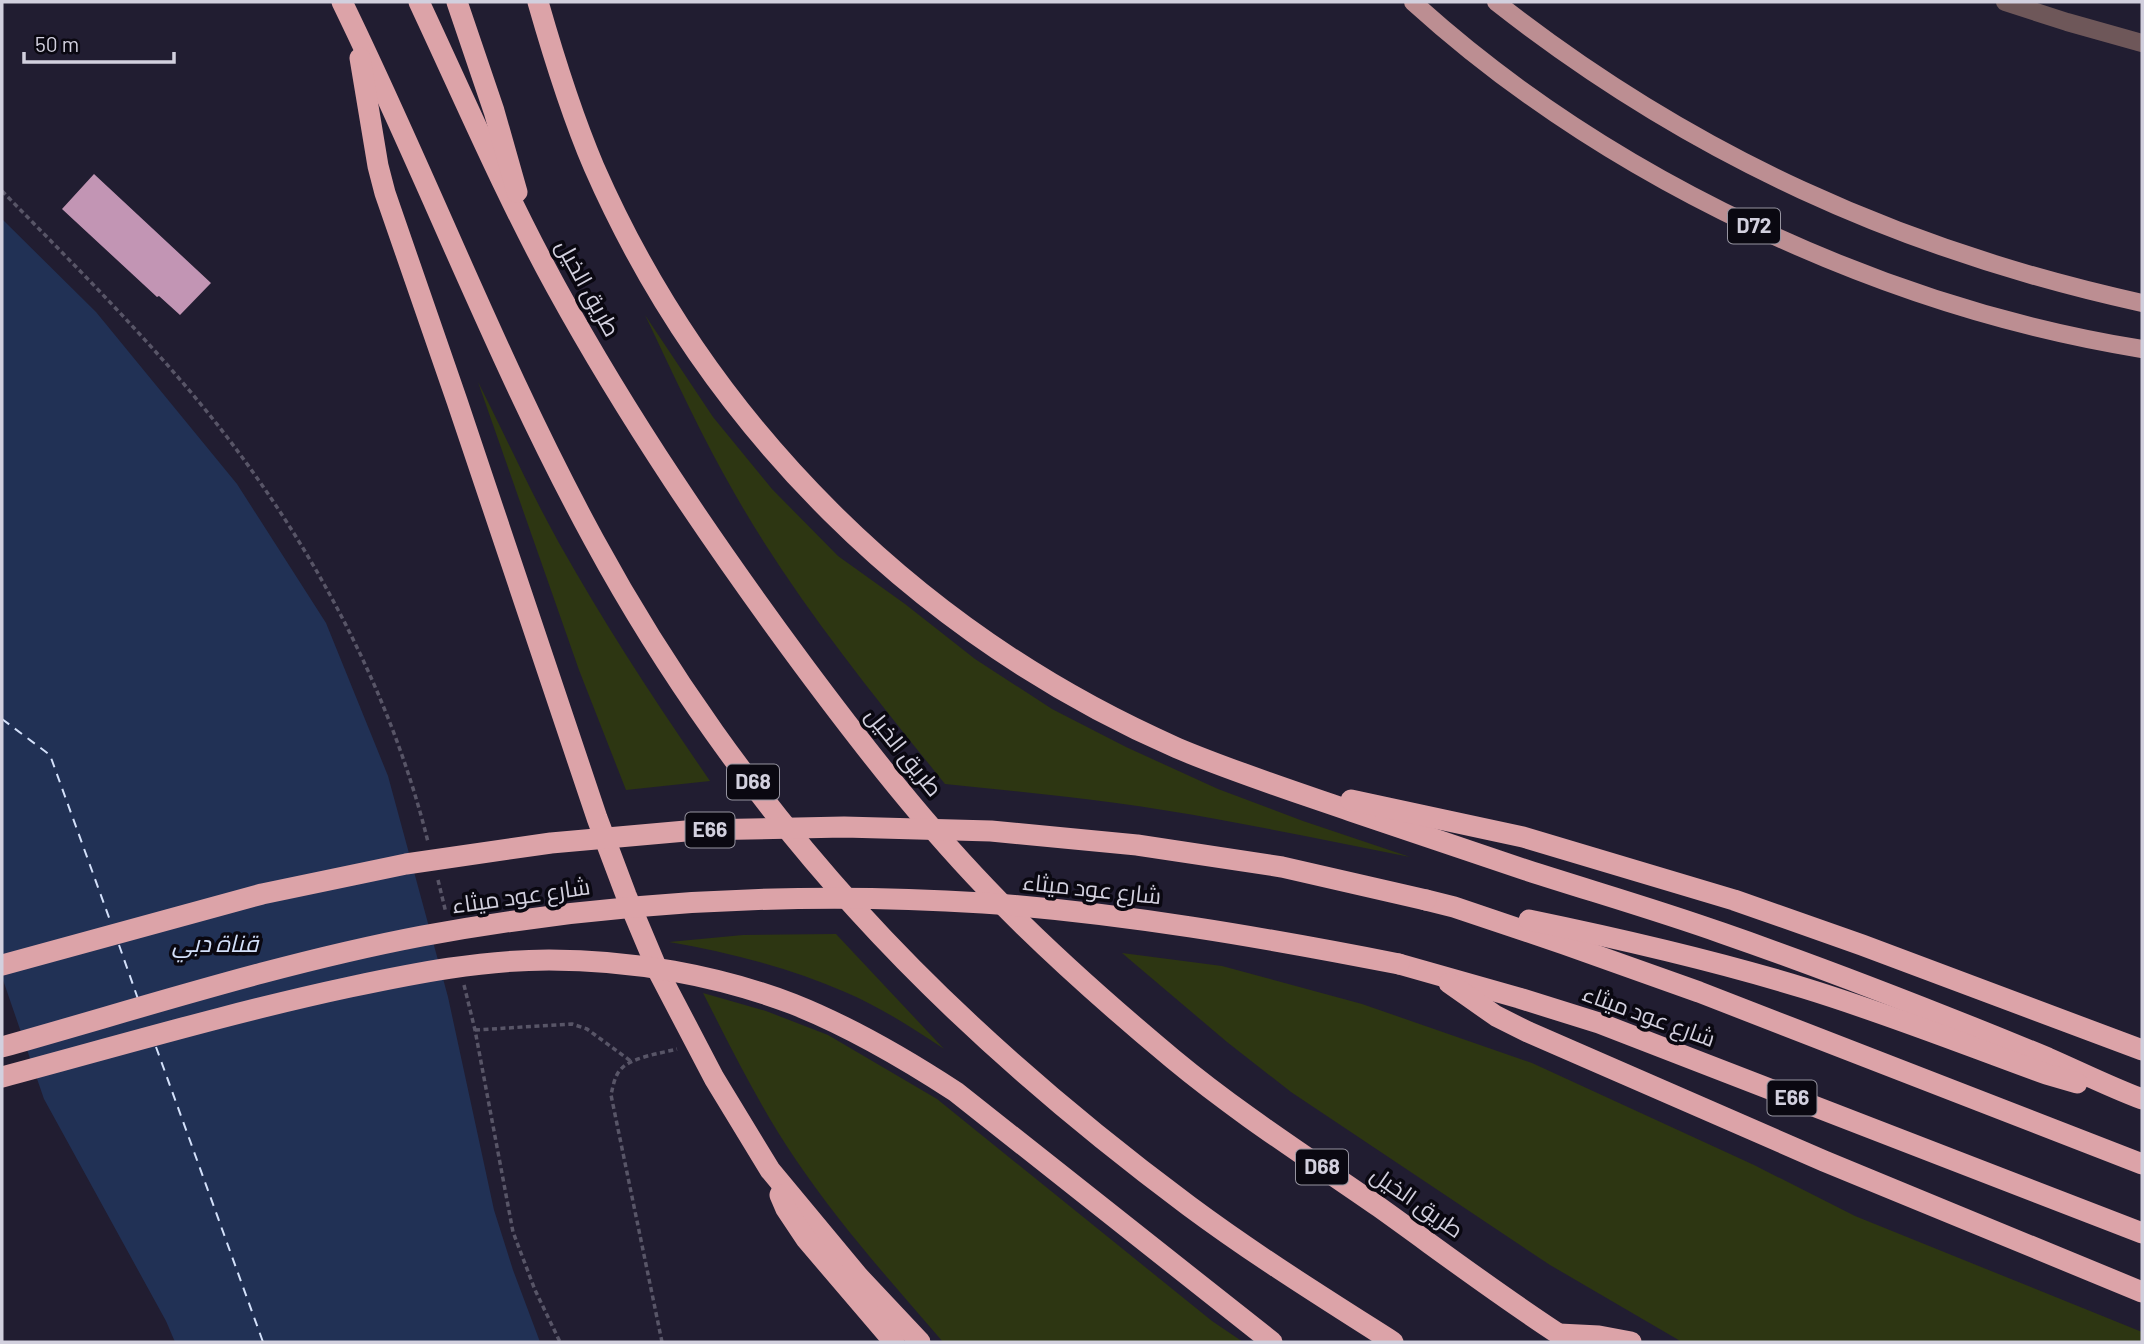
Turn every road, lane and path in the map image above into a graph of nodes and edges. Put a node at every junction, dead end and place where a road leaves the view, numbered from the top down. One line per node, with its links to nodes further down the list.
1 (341, 2): 8 (highway, D68)
2 (419, 2): 11 (highway, طريق الخيل / D68)
3 (457, 2): 11 (highway)
4 (538, 2): 14 (highway)
5 (1413, 2): 13 (main road, D72)
6 (1496, 2): 12 (main road, D72)
7 (2005, 2): 9 (lane)
8 (354, 28): 23 (highway); 40 (highway, D68)
9 (2142, 43)
10 (2, 191): 15 (path)
11 (525, 228): 34 (highway, طريق الخيل / D68)
12 (2142, 303)
13 (2142, 349)
14 (1312, 797): 25 (highway); 28 (highway)
15 (429, 843)
16 (435, 870): 18 (path)
17 (1454, 907): 19 (highway, شارع عود ميثاء / E66, bridge); 28 (highway); 30 (highway, شارع عود ميثاء / E66)
18 (449, 923)
19 (2, 965)
20 (1438, 974): 24 (highway, شارع عود ميثاء / E66, bridge); 32 (highway, شارع عود ميثاء / E66); 33 (highway)
21 (462, 976): 22 (path)
22 (475, 1030): 26 (path); 35 (path)
23 (695, 1044): 26 (path); 31 (highway)
24 (2, 1047)
25 (2142, 1050)
26 (632, 1062): 36 (path)
27 (2, 1077): 39 (highway, bridge)
28 (2121, 1091): 29 (highway)
29 (2142, 1099)
30 (2142, 1164)
31 (770, 1170): 37 (highway); 38 (highway)
32 (2142, 1233)
33 (2138, 1293)
34 (1565, 1338): 41 (highway)
35 (560, 1342)
36 (662, 1342)
37 (894, 1342)
38 (920, 1342)
39 (1272, 1342)
40 (1393, 1342)
41 (1631, 1342)

